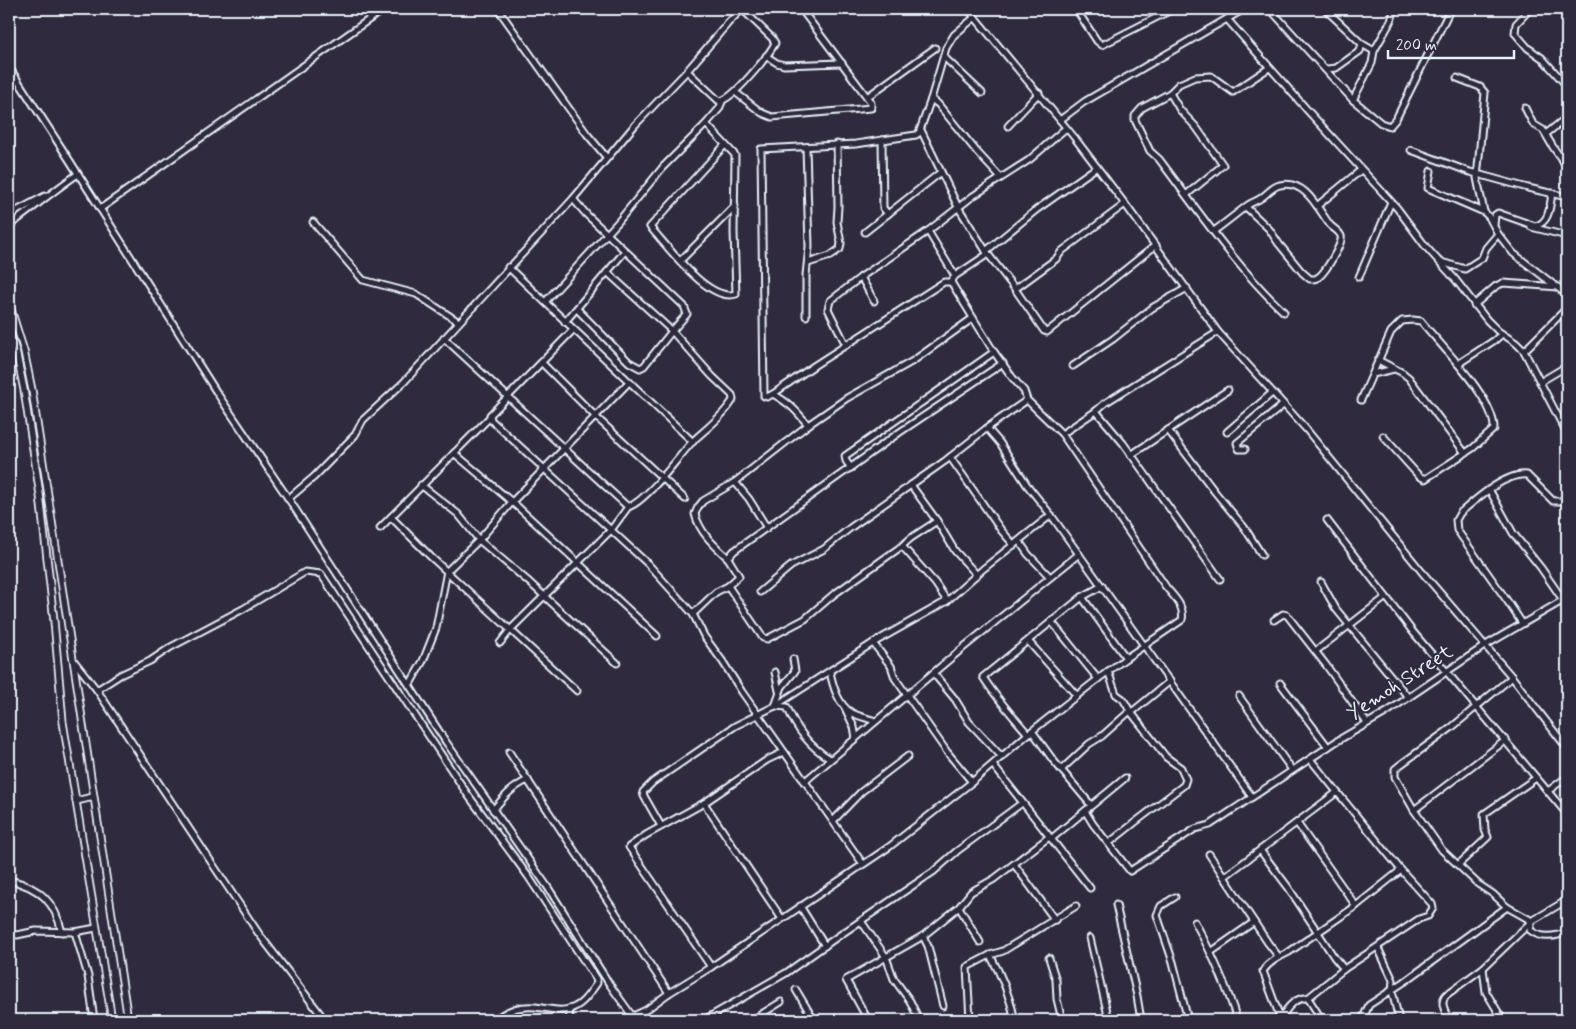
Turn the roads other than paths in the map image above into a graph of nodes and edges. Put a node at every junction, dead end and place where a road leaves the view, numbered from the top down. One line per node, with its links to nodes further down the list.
1 (384, 9): 69 (street)
2 (498, 9): 49 (street)
3 (742, 9): 19 (street); 25 (street)
4 (801, 9): 21 (street)
5 (1076, 9): 6 (street)
6 (1173, 9)
7 (1244, 9): 15 (street)
8 (1270, 9): 24 (street)
9 (1325, 9): 16 (street)
10 (1393, 9): 18 (street)
11 (1448, 9): 34 (street)
12 (1530, 9): 27 (street)
13 (970, 10): 14 (street)
14 (974, 18): 20 (street); 30 (street)
15 (1227, 19): 23 (street); 38 (street)
16 (1362, 44): 18 (street); 24 (street)
17 (935, 48): 32 (street)
18 (1374, 52): 34 (street)
19 (766, 56): 21 (street); 28 (street)
20 (944, 57): 29 (street); 33 (street)
21 (842, 63): 32 (street)
22 (9, 66): 56 (street)
23 (1269, 68): 31 (street); 52 (street)
24 (1327, 69): 34 (street)
25 (687, 71): 35 (street); 49 (street)
26 (1457, 78): 55 (street)
27 (1567, 86)
28 (735, 92): 32 (street); 35 (street)
29 (982, 93)
30 (1039, 93): 38 (street); 40 (street)
31 (1170, 93): 60 (street); 60 (street)
32 (867, 97)
33 (931, 99): 42 (street); 57 (street)
34 (1354, 100)
35 (722, 102): 39 (street)
36 (1525, 108): 43 (street)
37 (1567, 117): 43 (street)
38 (1060, 120): 41 (street)
39 (706, 124): 46 (street); 80 (street)
40 (1008, 126)
41 (1066, 128): 50 (street); 57 (street)
42 (921, 130): 44 (street); 54 (street)
43 (1546, 134): 51 (street)
44 (882, 140): 45 (street); 71 (street)
45 (837, 144): 47 (street); 88 (street)
46 (726, 145): 65 (street); 87 (street)
47 (806, 147): 88 (street); 131 (street)
48 (1411, 150): 55 (street)
49 (607, 158): 62 (street)
50 (1097, 167): 64 (street); 85 (street)
51 (1567, 167)
52 (1360, 170): 63 (street); 66 (street)
53 (1431, 171): 70 (street)
54 (941, 172): 67 (street); 71 (street)
55 (1478, 173): 58 (street); 70 (street)
56 (78, 174): 59 (street); 69 (street)
57 (1000, 177): 67 (street)
58 (1552, 193): 61 (street); 73 (street)
59 (48, 195): 72 (street); 75 (street)
60 (1186, 196): 77 (street)
61 (1567, 197)
62 (573, 199): 80 (street); 89 (street)
63 (1391, 202): 86 (street); 93 (street)
64 (1125, 204): 83 (street); 97 (street)
65 (734, 206): 87 (street); 87 (street)
66 (1317, 206): 68 (street); 68 (street)
67 (958, 207): 79 (street); 85 (street)
68 (1246, 207): 77 (street)
69 (100, 209): 161 (street)
70 (1484, 212): 76 (street)
71 (888, 214): 78 (street)
72 (9, 215)
73 (1495, 215): 76 (street); 82 (street)
74 (313, 222): 108 (street)
75 (9, 226)
76 (1494, 226): 81 (street)
77 (1214, 231): 105 (street)
78 (865, 232)
79 (928, 232): 91 (street); 92 (street)
80 (606, 234): 84 (street); 100 (street)
81 (1498, 234): 86 (street); 95 (street)
82 (1567, 236)
83 (1156, 245): 96 (street); 97 (street)
84 (625, 251): 90 (street); 112 (street)
85 (987, 252): 91 (street); 97 (street)
86 (1438, 261): 102 (street)
87 (680, 262)
88 (808, 263): 106 (street)
89 (508, 267): 100 (street); 108 (street)
90 (607, 272): 104 (street); 112 (street)
91 (955, 276): 94 (street)
92 (861, 277): 99 (street); 116 (street)
93 (1359, 277)
94 (951, 282): 107 (street); 116 (street)
95 (1558, 287): 98 (street); 102 (street)
96 (1187, 288): 113 (street); 123 (street)
97 (1015, 289)
98 (1567, 295)
99 (874, 301)
100 (545, 302): 109 (street)
101 (9, 303): 207 (street)
102 (1474, 305): 114 (street)
103 (1567, 308): 117 (street)
104 (577, 309): 109 (street); 112 (street)
105 (1284, 312)
106 (806, 316)
107 (973, 318): 118 (street); 139 (street)
108 (459, 322): 115 (street)
109 (565, 322): 111 (street)
110 (9, 330): 257 (street)
111 (574, 330): 120 (street); 127 (street)
112 (672, 331): 146 (street)
113 (1218, 332): 130 (street); 136 (street)
114 (1502, 334): 117 (street); 122 (street)
115 (444, 338): 132 (street); 161 (street)
116 (846, 345): 131 (street)
117 (1524, 351): 128 (street)
118 (994, 352): 121 (street); 153 (street)
119 (1378, 360): 122 (street); 125 (street); 126 (street)
120 (542, 363): 132 (street); 137 (street)
121 (1003, 363): 133 (street); 153 (street)
122 (1458, 364): 150 (street)
123 (1072, 366)
124 (1567, 366): 128 (street)
125 (1394, 369): 126 (street); 150 (street)
126 (1373, 374): 134 (street)
127 (629, 382): 137 (street); 146 (street)
128 (1540, 382): 144 (street)
129 (1228, 390): 141 (street)
130 (1272, 393): 135 (street); 142 (street)
131 (773, 394): 139 (street)
132 (507, 397): 138 (street); 147 (street)
133 (1026, 400): 140 (street); 143 (street)
134 (1361, 400)
135 (1283, 405): 148 (street); 202 (street)
136 (1096, 411): 143 (street); 151 (street)
137 (596, 416): 147 (street); 155 (street)
138 (490, 417): 149 (street); 154 (street)
139 (808, 425): 156 (street)
140 (987, 428): 152 (street); 165 (street)
141 (1168, 430): 151 (street); 176 (street)
142 (1226, 432)
143 (1062, 434): 203 (street)
144 (1567, 434)
145 (1383, 436): 150 (street)
146 (693, 442): 155 (street)
147 (564, 449): 154 (street); 164 (street)
148 (1245, 449)
149 (454, 453): 158 (street); 163 (street)
150 (1465, 453)
151 (1131, 456): 182 (street)
152 (950, 457): 157 (street); 173 (street)
153 (851, 468): 170 (street)
154 (545, 469): 163 (street); 171 (street)
155 (662, 478): 162 (street); 164 (street)
156 (736, 482): 170 (street); 177 (street)
157 (911, 484): 168 (street); 186 (street)
158 (421, 485): 166 (street); 172 (street)
159 (1490, 491): 160 (street); 190 (street); 195 (street)
160 (1567, 497)
161 (288, 499): 218 (street)
162 (685, 499)
163 (512, 502): 172 (street); 178 (street)
164 (628, 507): 171 (street)
165 (1050, 516): 173 (street); 175 (street)
166 (390, 517): 169 (street); 179 (street)
167 (1327, 520): 188 (street)
168 (937, 521): 174 (street); 180 (street)
169 (380, 528)
170 (767, 528): 177 (street)
171 (611, 530): 178 (street); 192 (street)
172 (479, 540): 179 (street); 187 (street)
173 (1016, 543): 180 (street); 181 (street)
174 (902, 546): 184 (street); 191 (street)
175 (1079, 554): 181 (street); 185 (street)
176 (1262, 555)
177 (728, 558): 184 (street)
178 (578, 563): 187 (street); 198 (street)
179 (447, 571): 197 (street); 218 (street)
180 (977, 575): 191 (street)
181 (1050, 577): 213 (street)
182 (1220, 579)
183 (1321, 582): 196 (street)
184 (728, 586): 192 (street)
185 (1102, 586): 189 (street); 203 (street)
186 (760, 592)
187 (544, 596): 197 (street); 208 (street)
188 (1386, 596): 196 (street); 210 (street)
189 (1082, 597): 194 (street); 205 (street)
190 (1565, 599): 195 (street, Yemoh Street)
191 (947, 601): 201 (street)
192 (693, 614): 230 (street)
193 (1274, 620): 204 (street)
194 (1051, 621): 199 (street); 215 (street)
195 (1522, 623): 202 (street, Yemoh Street)
196 (1351, 626): 204 (street); 225 (street)
197 (511, 629): 200 (street); 220 (street)
198 (657, 636)
199 (1028, 640): 223 (street); 233 (street)
200 (500, 643)
201 (873, 644): 212 (street); 222 (street)
202 (1486, 645): 210 (street, Yemoh Street); 214 (street)
203 (1145, 646): 205 (street); 216 (street)
204 (1316, 652): 232 (street)
205 (1126, 658): 209 (street)
206 (793, 659): 221 (street)
207 (74, 661): 219 (street); 256 (street)
208 (617, 664)
209 (1108, 671): 215 (street); 229 (street)
210 (1446, 671): 225 (street, Yemoh Street); 228 (street)
211 (775, 672): 221 (street)
212 (830, 672): 226 (street); 227 (street)
213 (934, 674): 222 (street); 241 (street)
214 (1512, 677): 228 (street); 237 (street)
215 (1098, 678): 223 (street)
216 (1170, 681): 229 (street); 255 (street)
217 (1280, 683): 236 (street)
218 (410, 684): 261 (street)
219 (98, 690): 318 (street); 324 (street)
220 (577, 691)
221 (779, 694): 227 (street)
222 (908, 695): 231 (street); 251 (street)
223 (1077, 696): 233 (street)
224 (1239, 696): 246 (street)
225 (1408, 697): 232 (street, Yemoh Street)
226 (844, 705): 231 (street); 234 (street)
227 (776, 706): 230 (street); 243 (street)
228 (1478, 706): 235 (street); 262 (street)
229 (1131, 712): 245 (street); 269 (street)
230 (758, 715): 239 (street); 267 (street)
231 (875, 721): 234 (street)
232 (1367, 723): 236 (street, Yemoh Street)
233 (1030, 732): 241 (street); 245 (street)
234 (856, 738): 243 (street)
235 (1506, 740): 249 (street); 262 (street)
236 (1328, 747): 242 (street, Yemoh Street)
237 (1567, 748)
238 (510, 752): 252 (street)
239 (784, 752): 250 (street); 258 (street)
240 (908, 756): 265 (street)
241 (1002, 757): 244 (street)
242 (1310, 758): 246 (street, Yemoh Street); 254 (street)
243 (830, 759): 250 (street)
244 (993, 765): 251 (street); 259 (street)
245 (1061, 770): 260 (street)
246 (1292, 770): 255 (street, Yemoh Street)
247 (1567, 777): 253 (street)
248 (1124, 778): 260 (street)
249 (1536, 778): 253 (street); 274 (street)
250 (804, 782): 265 (street)
251 (972, 782): 272 (street)
252 (531, 784): 261 (street); 314 (street)
253 (1548, 791): 264 (street)
254 (1336, 793): 266 (street); 275 (street)
255 (1252, 797): 269 (street, Yemoh Street)
256 (94, 798): 257 (street); 323 (street)
257 (76, 802): 293 (street)
258 (704, 803): 267 (street); 287 (street)
259 (1022, 803): 268 (street); 288 (street)
260 (1091, 805): 263 (street)
261 (493, 810): 319 (street)
262 (1414, 810): 274 (street)
263 (1085, 811): 268 (street); 269 (street)
264 (1567, 814)
265 (832, 821): 272 (street)
266 (1297, 822): 270 (street); 284 (street)
267 (661, 826): 309 (street)
268 (1050, 838): 273 (street); 278 (street)
269 (1109, 843)
270 (1260, 850): 276 (street); 296 (street)
271 (1209, 854): 276 (street)
272 (863, 864): 281 (street)
273 (1014, 864): 285 (street); 289 (street)
274 (1458, 865): 286 (street)
275 (1401, 870): 284 (street); 303 (street)
276 (1224, 877): 292 (street)
277 (9, 880): 294 (street)
278 (1090, 888)
279 (1175, 897): 337 (street)
280 (1567, 900): 290 (street)
281 (800, 906): 287 (street); 302 (street)
282 (1076, 906): 289 (street)
283 (1116, 906): 320 (street)
284 (1356, 906): 296 (street)
285 (959, 907): 299 (street); 301 (street)
286 (1507, 907): 290 (street); 313 (street)
287 (782, 919): 309 (street)
288 (861, 920): 302 (street); 307 (street)
289 (1055, 920): 305 (street)
290 (1532, 921): 297 (street); 310 (street)
291 (1194, 922): 304 (street)
292 (1254, 922): 304 (street); 306 (street)
293 (96, 928): 295 (street); 322 (street)
294 (62, 932): 295 (street); 298 (street)
295 (75, 932): 321 (street)
296 (1317, 932): 306 (street); 311 (street)
297 (1567, 932)
298 (9, 933)
299 (923, 936): 307 (street); 317 (street)
300 (1090, 938): 335 (street)
301 (980, 942)
302 (825, 946): 327 (street)
303 (1378, 948): 311 (street); 313 (street)
304 (1211, 952): 338 (street)
305 (990, 955): 332 (street); 333 (street)
306 (1279, 956): 339 (street)
307 (886, 957): 330 (street); 331 (street)
308 (1049, 958): 334 (street)
309 (711, 967): 314 (street)
310 (1483, 968): 343 (street); 344 (street)
311 (1344, 969): 315 (street)
312 (796, 990): 329 (street)
313 (1392, 991): 341 (street); 342 (street)
314 (669, 993): 319 (street)
315 (1308, 998): 339 (street); 340 (street)
316 (781, 1002): 328 (street)
317 (943, 1006)
318 (569, 1010): 325 (street); 326 (street)
319 (634, 1018)
320 (1141, 1019): 336 (street)
321 (94, 1020)
322 (112, 1020)
323 (128, 1020)
324 (325, 1020)
325 (494, 1020)
326 (570, 1020)
327 (704, 1020)
328 (752, 1020)
329 (814, 1020)
330 (868, 1020)
331 (919, 1020)
332 (970, 1020)
333 (1015, 1020)
334 (1062, 1020)
335 (1109, 1020)
336 (1126, 1020)
337 (1188, 1020)
338 (1236, 1020)
339 (1281, 1020)
340 (1322, 1020)
341 (1362, 1020)
342 (1399, 1020)
343 (1448, 1020)
344 (1503, 1020)

